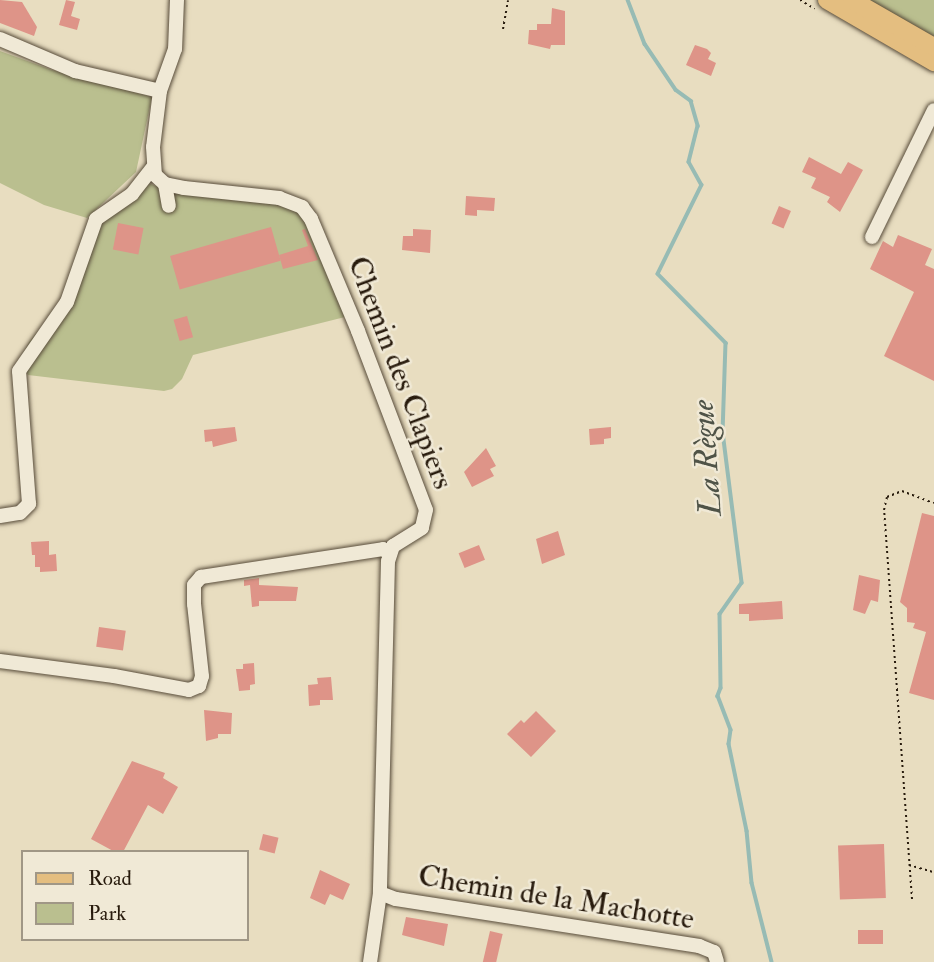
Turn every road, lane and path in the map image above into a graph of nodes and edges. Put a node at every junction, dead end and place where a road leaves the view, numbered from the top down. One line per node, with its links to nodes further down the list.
1 (177, 0): 9 (street)
2 (508, 0): 5 (path)
3 (827, 0): 8 (main road)
4 (852, 0): 7 (main road)
5 (503, 29)
6 (0, 39): 9 (street)
7 (934, 47)
8 (934, 62)
9 (160, 91): 11 (street)
10 (934, 110): 14 (street)
11 (153, 167): 12 (street); 16 (street)
12 (165, 184): 13 (street); 17 (street, Chemin des Clapiers)
13 (169, 206)
14 (872, 237)
15 (934, 503): 19 (path)
16 (0, 516)
17 (389, 553): 18 (street); 21 (street)
18 (0, 661)
19 (909, 865): 20 (path); 22 (path)
20 (934, 872)
21 (380, 892): 23 (street); 24 (street, Chemin de la Machotte)
22 (912, 899)
23 (370, 962)
24 (717, 962)

